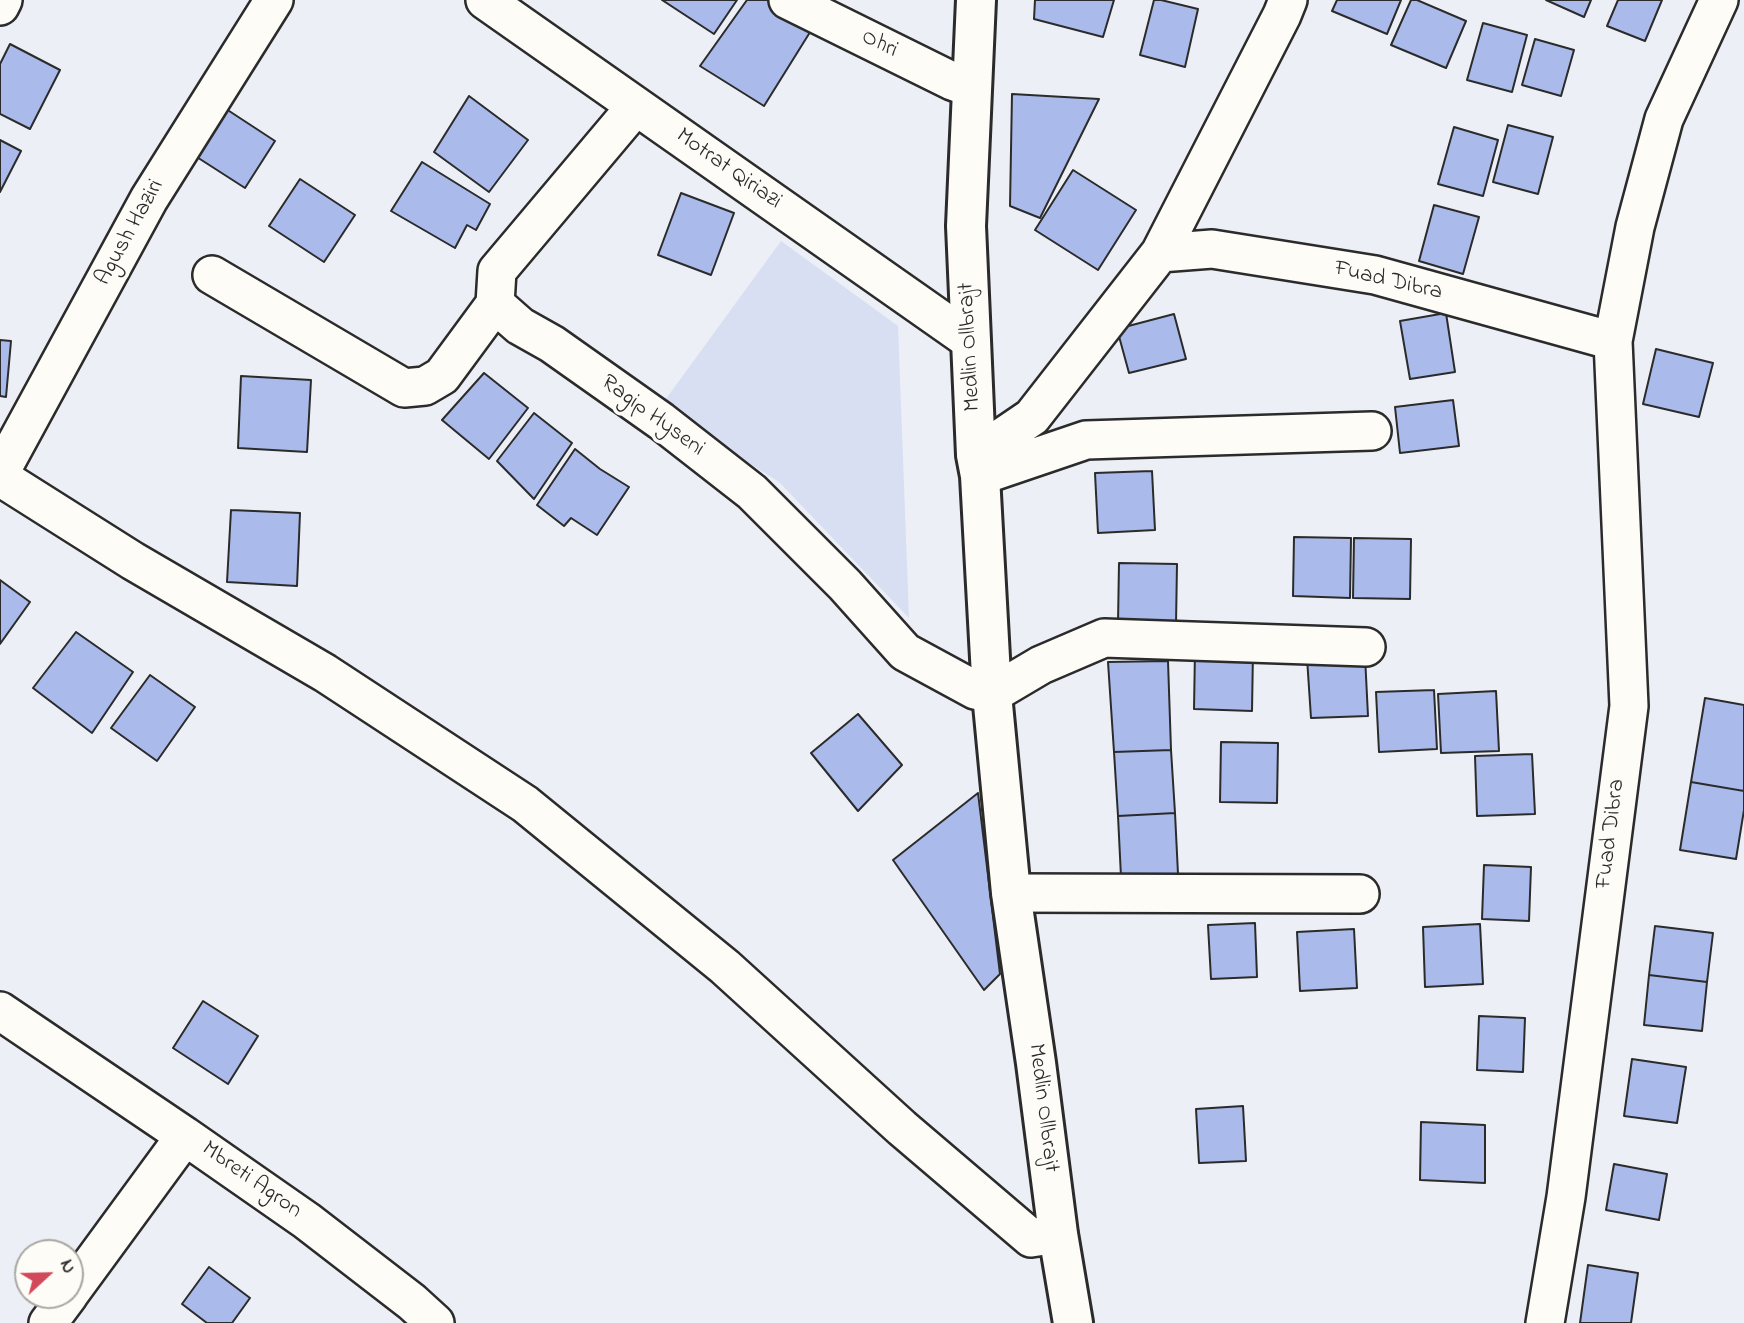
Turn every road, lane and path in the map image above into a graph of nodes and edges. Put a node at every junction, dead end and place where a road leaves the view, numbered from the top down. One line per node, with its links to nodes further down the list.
1 (4, 0): 8 (street)
2 (274, 0): 18 (street, Agush Haziri)
3 (485, 0): 10 (street, Motrat Qiriazi)
4 (788, 0): 9 (street, Ohri)
5 (976, 0): 9 (main road, Medlin Ollbrajt)
6 (1288, 0): 11 (street)
7 (1719, 0): 15 (street, Fuad Dibra)
8 (0, 6)
9 (971, 88): 14 (main road, Medlin Ollbrajt)
10 (636, 106): 13 (street); 14 (street, Motrat Qiriazi)
11 (1160, 253): 15 (street, Fuad Dibra); 17 (street)
12 (212, 275): 13 (street)
13 (495, 304): 20 (street, Ragip Hyseni)
14 (971, 341): 17 (main road, Medlin Ollbrajt)
15 (1613, 341): 29 (street, Fuad Dibra)
16 (1372, 431): 17 (street)
17 (978, 465): 20 (main road, Medlin Ollbrajt)
18 (0, 475): 25 (street)
19 (1366, 647): 20 (street)
20 (992, 694): 21 (main road, Medlin Ollbrajt)
21 (1011, 893): 22 (street); 25 (main road, Medlin Ollbrajt)
22 (1360, 894)
23 (0, 1011): 24 (street)
24 (185, 1136): 26 (street, Mbreti Agron); 27 (street, Mbreti Agron)
25 (1058, 1234): 28 (main road, Medlin Ollbrajt)
26 (84, 1274)
27 (414, 1316)
28 (1073, 1323)
29 (1545, 1323)

